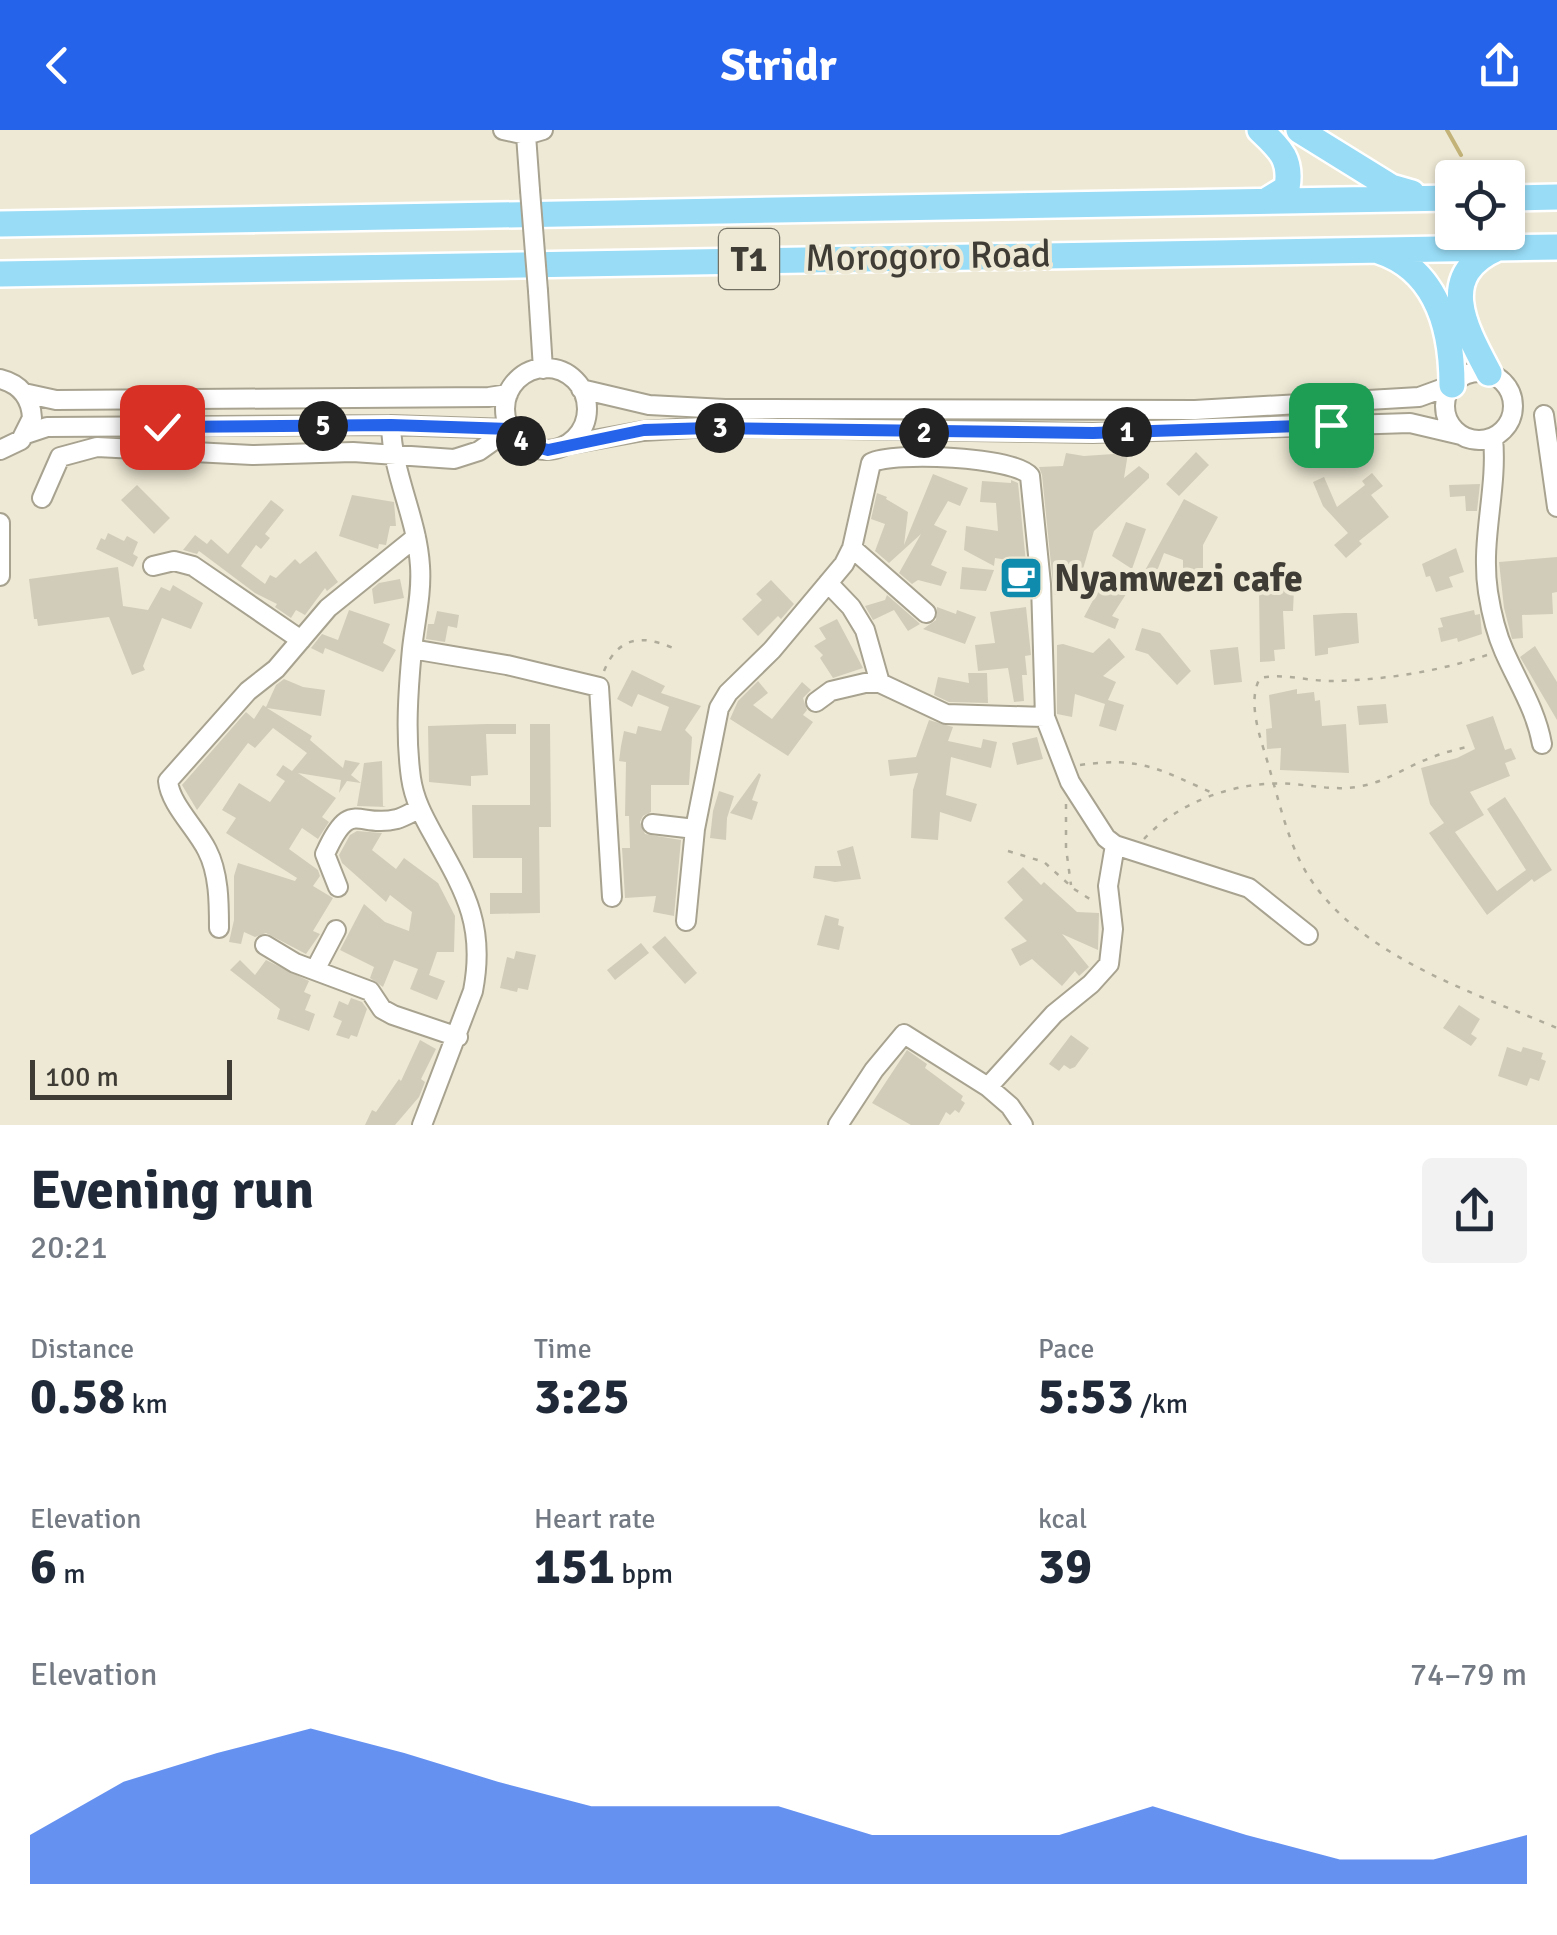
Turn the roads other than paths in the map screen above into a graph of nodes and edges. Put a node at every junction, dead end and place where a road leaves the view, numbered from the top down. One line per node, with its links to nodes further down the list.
1 (502, 130): 4 (street)
2 (1260, 130): 9 (highway)
3 (1300, 130): 5 (highway)
4 (534, 133): 17 (street, bridge)
5 (1435, 197)
6 (1557, 197): 7 (highway)
7 (1525, 198)
8 (1435, 199): 9 (highway, Morogoro Road / T1)
9 (1269, 200): 10 (highway, Morogoro Road / T1)
10 (0, 224)
11 (1557, 247): 14 (highway, Morogoro Road / T1)
12 (1369, 248): 13 (highway, Morogoro Road / T1); 16 (highway, Morogoro Road / T1); 20 (highway)
13 (1435, 248)
14 (1525, 248)
15 (1494, 250): 18 (highway)
16 (0, 274)
17 (543, 369): 21 (street); 23 (street)
18 (1489, 373): 20 (street); 24 (street)
19 (0, 379): 22 (street)
20 (1452, 384): 21 (street); 29 (street)
21 (581, 389): 31 (street)
22 (24, 393): 23 (street); 28 (street)
23 (508, 394): 27 (street)
24 (1512, 412): 25 (street); 30 (street)
25 (1550, 417): 35 (street)
26 (391, 425): 27 (street); 28 (street); 33 (street)
27 (510, 429): 31 (street); 33 (street)
28 (26, 434): 32 (street)
29 (1461, 436): 30 (street); 31 (street)
30 (1493, 438): 48 (street)
31 (566, 445)
32 (0, 450)
33 (392, 453): 34 (street); 37 (street)
34 (42, 498)
35 (1557, 507)
36 (0, 522): 40 (street)
37 (416, 537): 43 (street); 44 (street)
38 (852, 548): 41 (street); 42 (street); 47 (street)
39 (153, 566): 43 (street)
40 (0, 576)
41 (828, 583): 45 (street); 51 (street)
42 (926, 613)
43 (301, 640): 56 (street)
44 (412, 649): 49 (street); 54 (street)
45 (880, 683): 46 (street); 47 (street)
46 (816, 702)
47 (1045, 717): 52 (street)
48 (1542, 744)
49 (419, 809): 53 (street); 61 (street)
50 (652, 824): 51 (street)
51 (695, 829): 55 (street)
52 (1115, 844): 58 (street); 62 (street)
53 (338, 887)
54 (612, 897)
55 (686, 922)
56 (219, 928)
57 (336, 930): 60 (street)
58 (1308, 935)
59 (265, 945): 60 (street)
60 (315, 970): 61 (street)
61 (458, 1037): 63 (street)
62 (988, 1087): 64 (street); 65 (street)
63 (422, 1125)
64 (838, 1125)
65 (1023, 1125)

